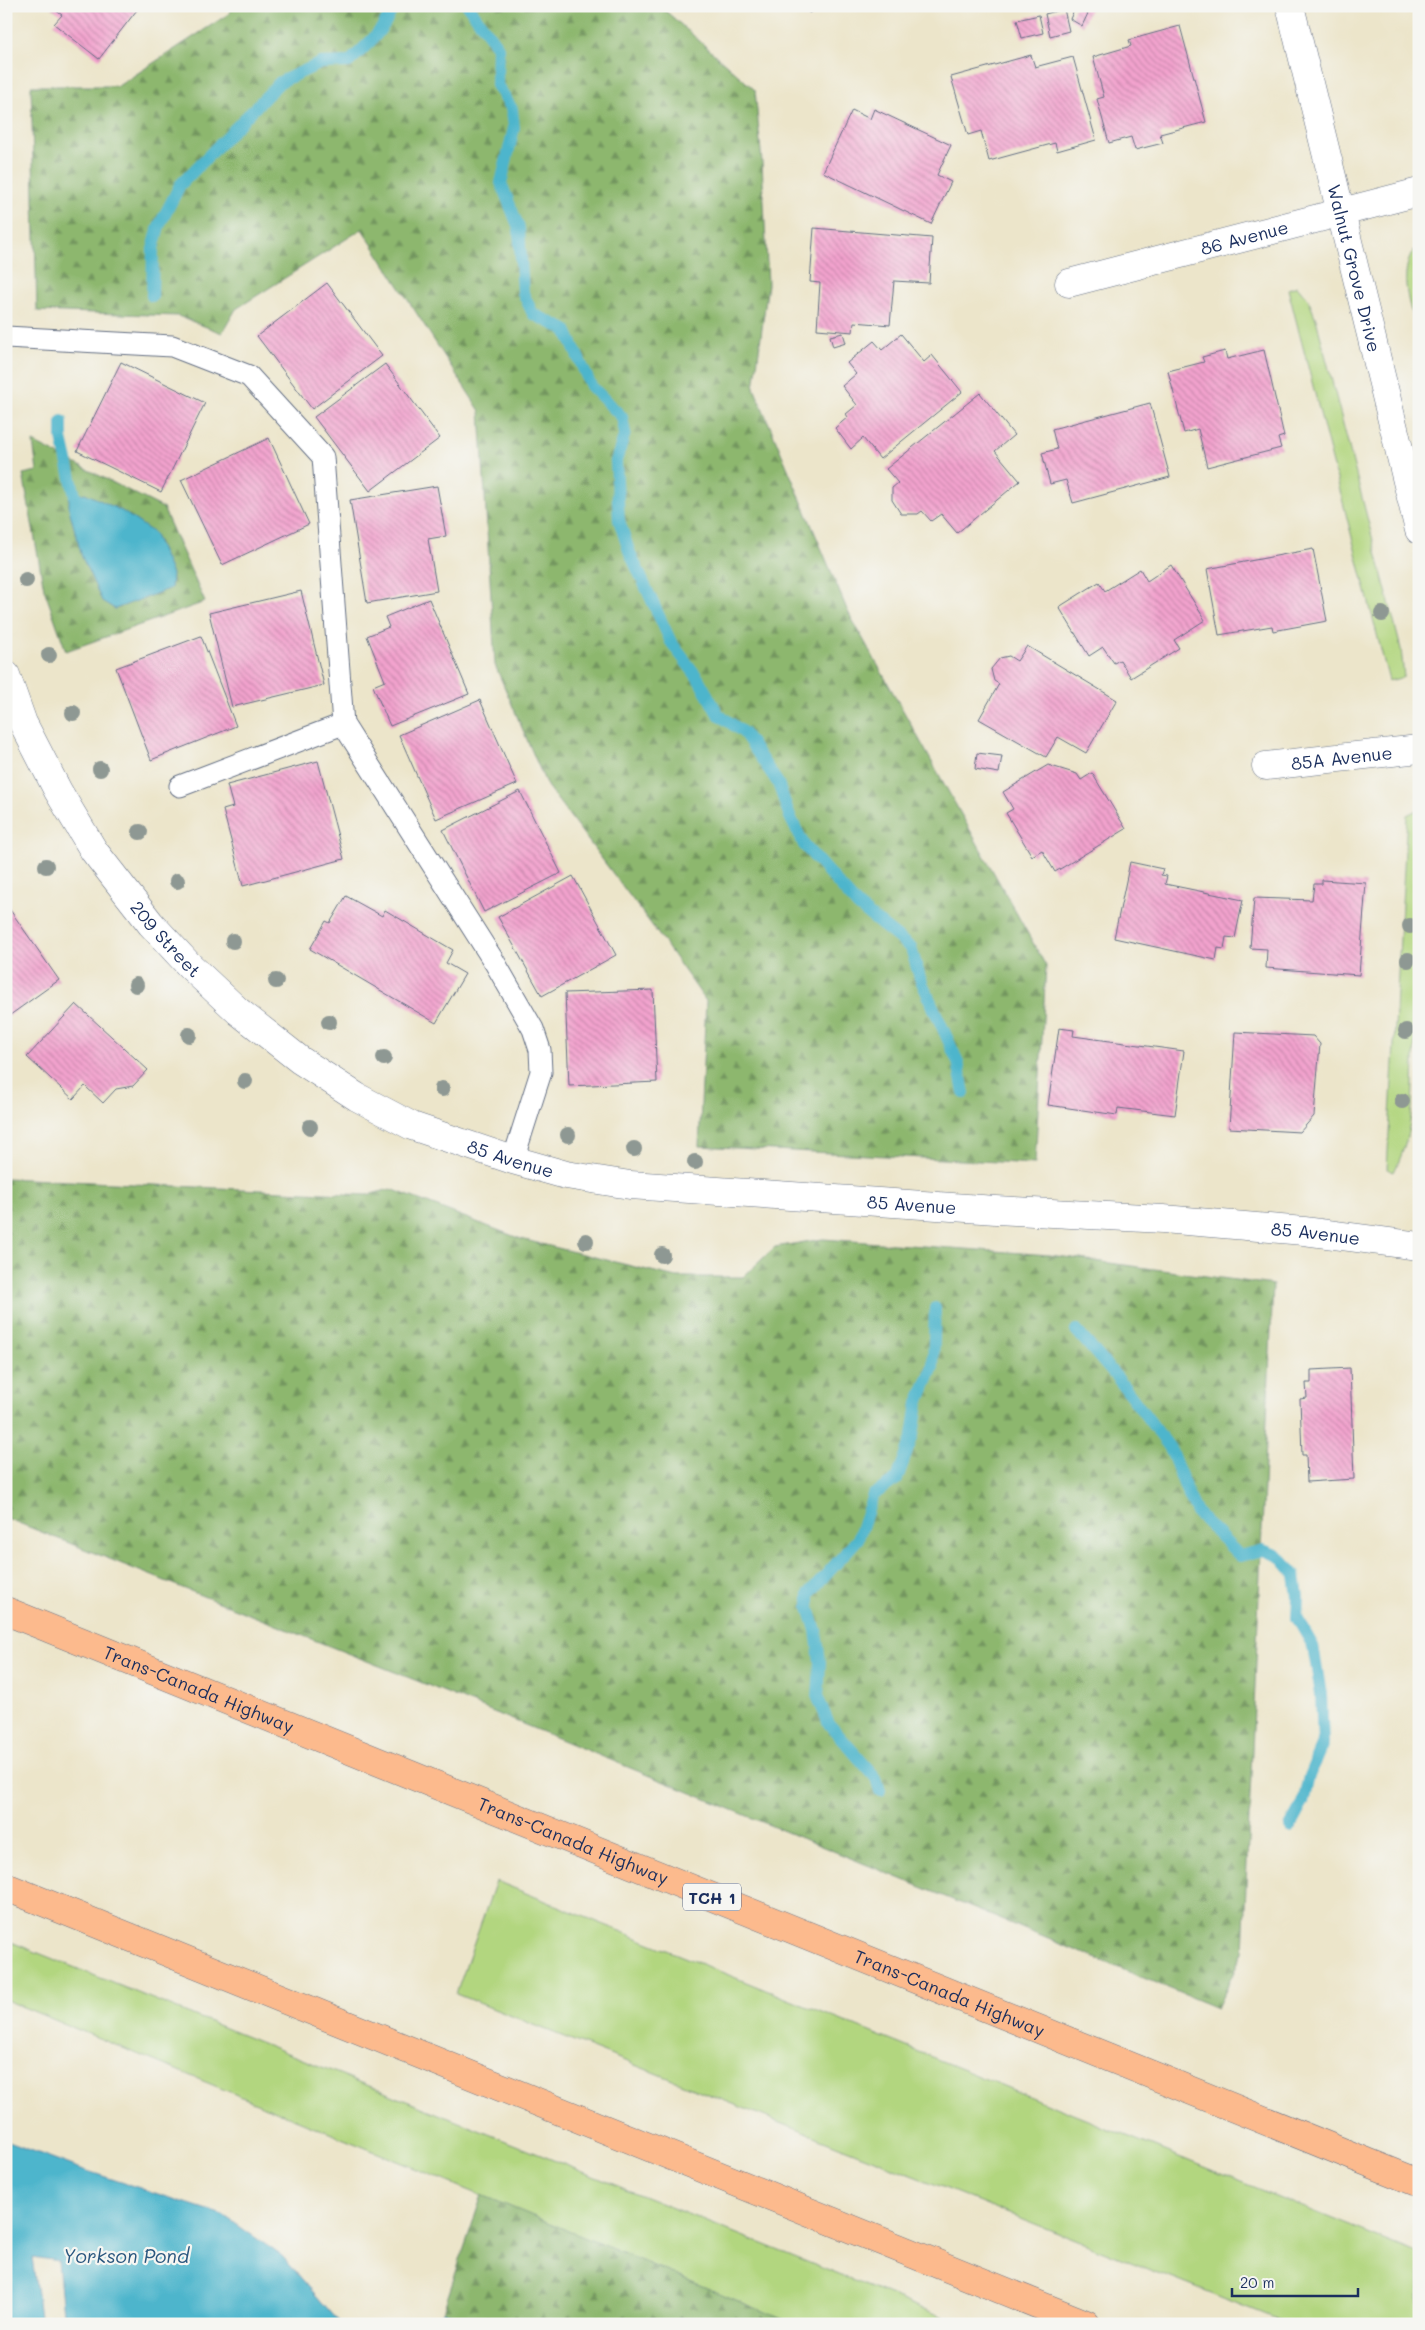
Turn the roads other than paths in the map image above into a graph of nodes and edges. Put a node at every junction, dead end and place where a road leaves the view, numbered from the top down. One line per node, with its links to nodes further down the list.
1 (1290, 6): 3 (street, Walnut Grove Drive)
2 (1419, 192): 3 (street, 86 Avenue)
3 (1340, 212): 4 (street, 86 Avenue); 6 (street, Walnut Grove Drive)
4 (1069, 283)
5 (6, 337): 8 (lane)
6 (1419, 530)
7 (6, 675): 12 (street, 209 Street)
8 (342, 724): 11 (lane); 13 (lane)
9 (1419, 749): 10 (street, 85A Avenue)
10 (1266, 766)
11 (180, 786)
12 (412, 1126): 13 (street, 85 Avenue)
13 (514, 1160): 14 (street, 85 Avenue)
14 (1419, 1246)
15 (6, 1611): 17 (highway, Trans-Canada Highway / TCH 1)
16 (6, 1887): 18 (highway)
17 (1419, 2183)
18 (1086, 2324)

